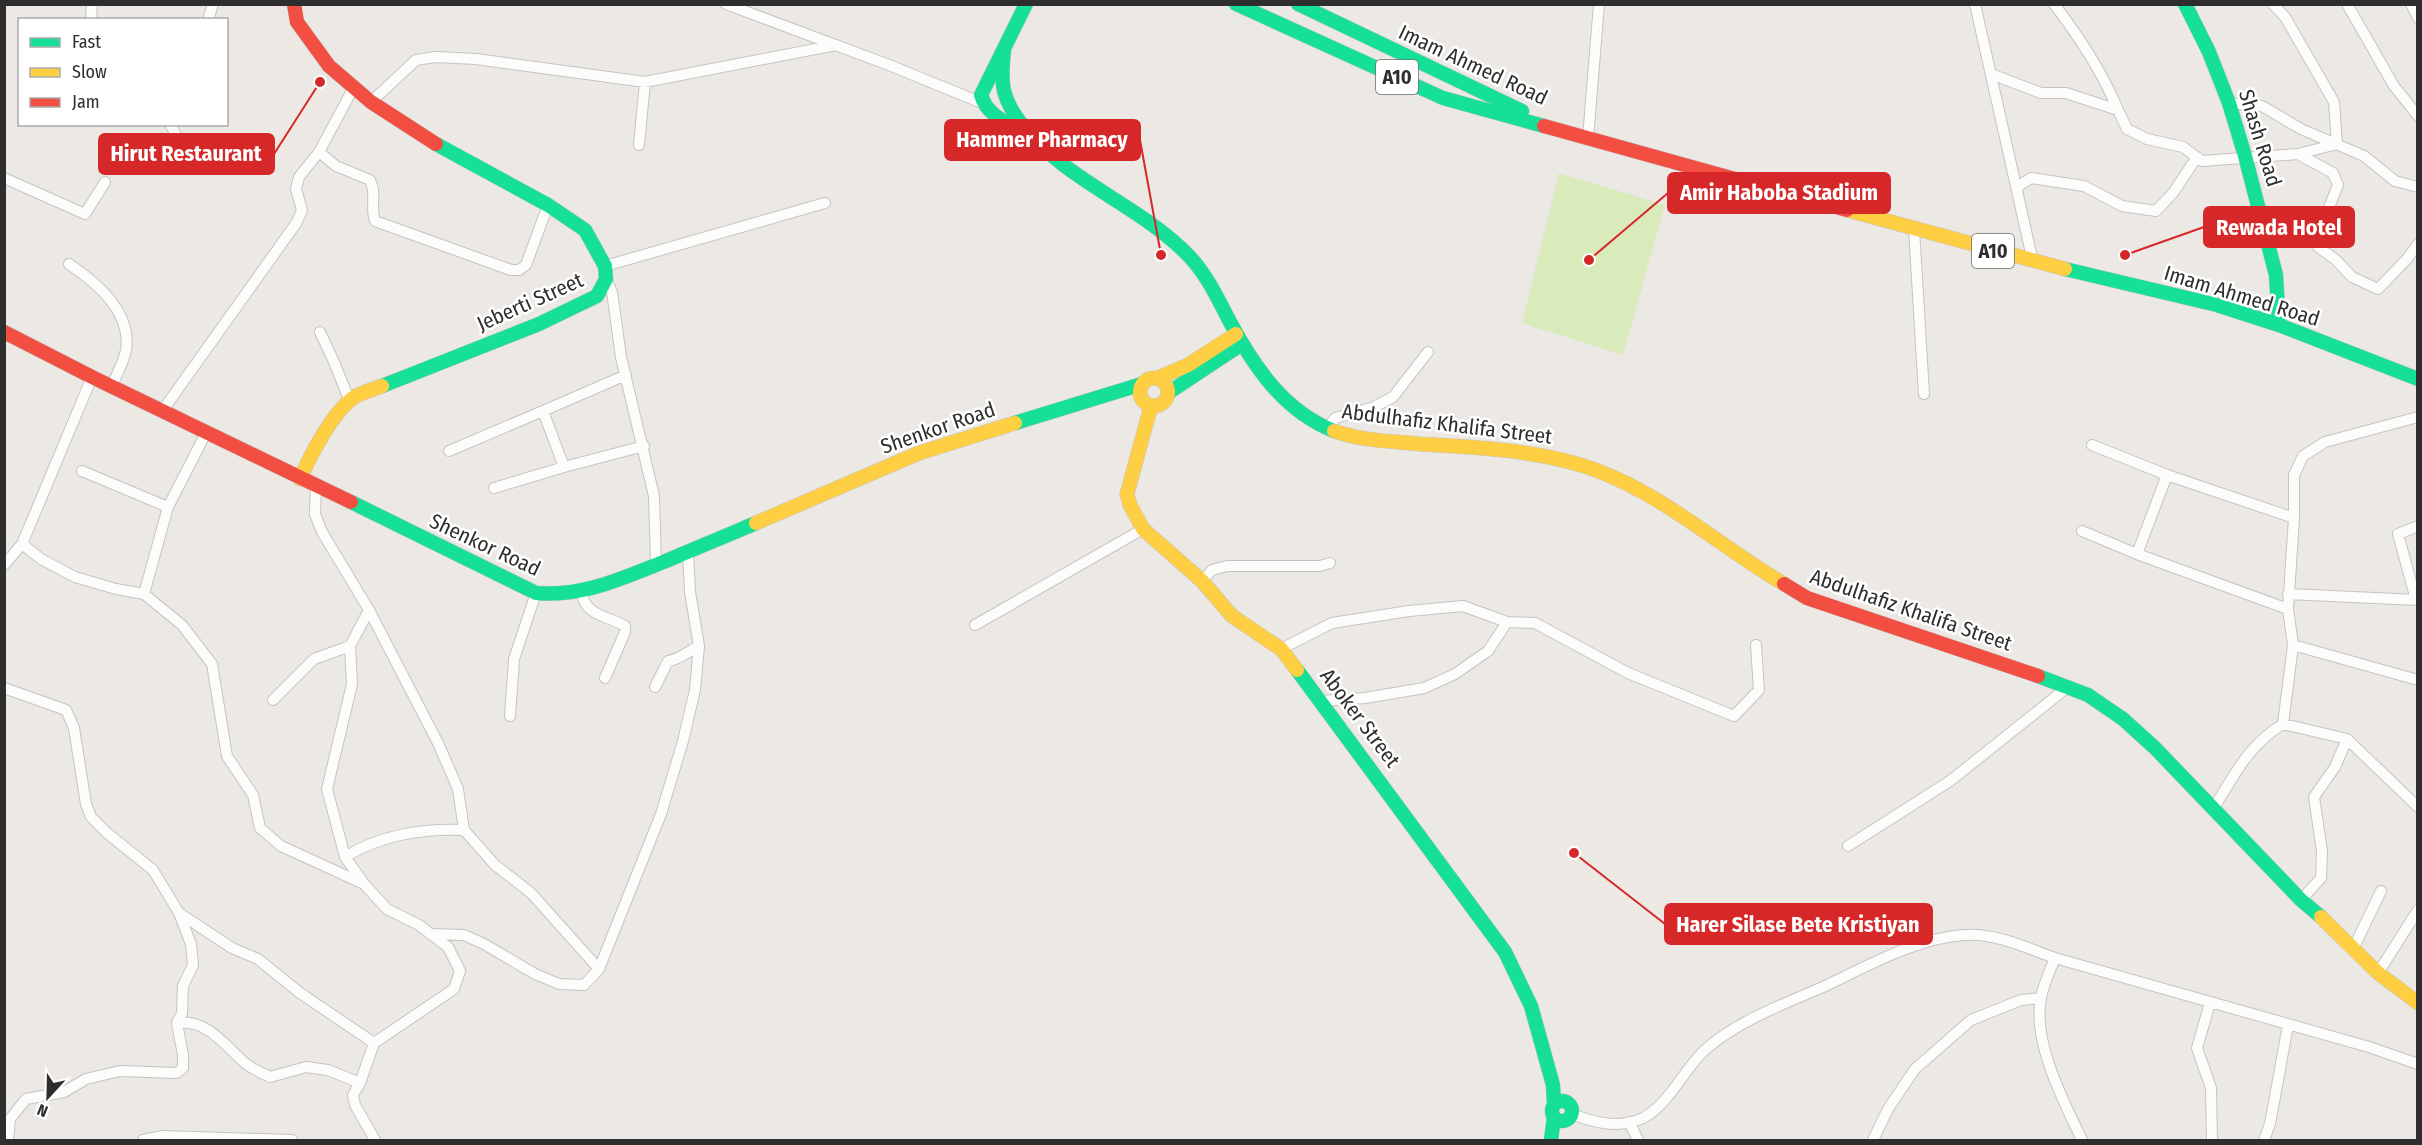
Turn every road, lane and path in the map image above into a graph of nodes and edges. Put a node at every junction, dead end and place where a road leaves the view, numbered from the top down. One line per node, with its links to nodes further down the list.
1 (294, 4): 18 (main road, Jeberti Street)
2 (726, 4): 14 (street)
3 (1026, 4): 15 (main road)
4 (1236, 4): 25 (main road, Imam Ahmed Road / A10)
5 (1298, 4): 25 (main road, Imam Ahmed Road / A10)
6 (1599, 4): 26 (street)
7 (1975, 4): 16 (street)
8 (2054, 4): 22 (street)
9 (2185, 4): 21 (main road, Shash Road)
10 (2273, 4): 29 (street)
11 (2347, 4): 23 (street)
12 (2411, 4): 13 (street)
13 (2418, 18)
14 (836, 45): 17 (street); 20 (street)
15 (1004, 51): 20 (main road); 27 (main road)
16 (1991, 74): 22 (street); 38 (street)
17 (645, 82): 19 (street); 30 (street)
18 (354, 87): 19 (main road, Jeberti Street); 31 (street)
19 (371, 102): 40 (main road, Jeberti Street)
20 (982, 103): 27 (main road)
21 (2229, 103): 29 (street); 33 (main road, Shash Road)
22 (2118, 110): 34 (street)
23 (2418, 116)
24 (171, 126): 28 (street)
25 (1565, 132): 26 (main road, Imam Ahmed Road / A10)
26 (1588, 138): 41 (main road, Imam Ahmed Road / A10)
27 (1036, 139): 46 (main road, Abdulhafiz Khalifa Street)
28 (180, 142)
29 (2337, 144): 32 (street); 37 (street)
30 (639, 145)
31 (319, 152): 40 (street); 63 (street)
32 (2298, 153): 33 (street); 42 (street)
33 (2245, 156): 34 (street); 47 (main road, Shash Road)
34 (2197, 157): 38 (street)
35 (4, 178): 36 (street)
36 (105, 182)
37 (2418, 187)
38 (2017, 188): 43 (street)
39 (825, 202): 45 (street)
40 (548, 205): 45 (main road, Jeberti Street)
41 (1914, 229): 43 (main road, Imam Ahmed Road / A10); 60 (street)
42 (2418, 244)
43 (2033, 262): 47 (main road, Imam Ahmed Road / A10)
44 (69, 264): 58 (street)
45 (606, 272): 54 (street); 62 (main road, Jeberti Street)
46 (1223, 310): 50 (main road, Abdulhafiz Khalifa Street); 52 (main road)
47 (2279, 325): 57 (main road, Imam Ahmed Road / A10)
48 (4, 332): 55 (main road, Shenkor Road)
49 (320, 332): 62 (street)
50 (1239, 339): 52 (main road); 53 (main road, Abdulhafiz Khalifa Street)
51 (1428, 352): 66 (street)
52 (1217, 354): 53 (main road); 56 (main road, Shenkor Road); 59 (main road)
53 (1255, 362): 66 (main road, Abdulhafiz Khalifa Street)
54 (626, 375): 64 (street); 69 (street)
55 (92, 377): 58 (main road, Shenkor Road); 82 (street)
56 (1158, 378): 59 (main road); 61 (main road, Shenkor Road)
57 (2418, 380)
58 (112, 386): 63 (main road, Shenkor Road)
59 (1168, 393): 61 (main road)
60 (1924, 394)
61 (1144, 395): 80 (main road, Aboker Street); 83 (main road, Shenkor Road)
62 (350, 402): 74 (main road, Jeberti Street)
63 (163, 410): 67 (main road, Shenkor Road)
64 (543, 411): 70 (street); 71 (street)
65 (2418, 417): 78 (street)
66 (1327, 429): 105 (main road, Abdulhafiz Khalifa Street)
67 (207, 431): 74 (main road, Shenkor Road); 77 (street)
68 (2092, 445): 73 (street)
69 (644, 446): 71 (street); 85 (street)
70 (449, 451)
71 (564, 466): 76 (street)
72 (82, 471): 77 (street)
73 (2167, 475): 78 (street); 84 (street)
74 (300, 478): 75 (main road, Shenkor Road)
75 (316, 486): 89 (main road, Shenkor Road); 95 (street)
76 (494, 488)
77 (168, 507): 90 (street)
78 (2294, 518): 92 (street)
79 (2418, 526): 93 (street)
80 (1143, 529): 88 (main road, Aboker Street); 97 (street)
81 (2082, 531): 84 (street)
82 (22, 544): 87 (street); 90 (street)
83 (688, 552): 85 (main road, Shenkor Road); 101 (street)
84 (2137, 554): 94 (street)
85 (656, 563): 91 (main road, Shenkor Road)
86 (1330, 563): 88 (street)
87 (4, 565)
88 (1202, 581): 102 (main road, Aboker Street)
89 (536, 593): 91 (main road, Shenkor Road); 110 (street)
90 (144, 594): 118 (street)
91 (582, 594): 103 (street)
92 (2288, 594): 93 (street); 94 (street)
93 (2417, 600)
94 (2288, 609): 99 (street)
95 (369, 610): 100 (street); 115 (street)
96 (1507, 622): 98 (street); 102 (street); 109 (street)
97 (975, 625)
98 (1756, 645)
99 (2293, 645): 104 (street); 111 (street)
100 (350, 646): 108 (street); 117 (street)
101 (699, 646): 106 (street); 126 (street)
102 (1281, 649): 109 (main road, Aboker Street)
103 (605, 678)
104 (2418, 680)
105 (2069, 686): 114 (main road, Abdulhafiz Khalifa Street); 116 (street)
106 (655, 687)
107 (4, 688): 122 (street)
108 (273, 700)
109 (1322, 701): 136 (main road, Aboker Street)
110 (510, 716)
111 (2283, 724): 112 (street); 114 (street)
112 (2347, 739): 113 (street); 120 (street)
113 (2418, 807)
114 (2213, 809): 120 (main road, Abdulhafiz Khalifa Street)
115 (465, 830): 117 (street); 126 (street)
116 (1848, 846)
117 (345, 857): 118 (street)
118 (364, 885): 123 (street)
119 (2381, 891): 124 (street)
120 (2301, 900): 124 (main road, Abdulhafiz Khalifa Street)
121 (2418, 910): 127 (street)
122 (179, 913): 131 (street); 133 (street)
123 (430, 934): 126 (street); 133 (street)
124 (2353, 949): 127 (main road, Abdulhafiz Khalifa Street)
125 (2055, 958): 128 (street); 129 (street); 137 (street)
126 (599, 969)
127 (2378, 973): 130 (main road, Abdulhafiz Khalifa Street)
128 (2041, 998): 144 (street); 145 (street)
129 (2210, 1003): 132 (street); 146 (street)
130 (2418, 1003)
131 (177, 1023): 135 (street); 139 (street)
132 (2288, 1025): 134 (street); 147 (street)
133 (374, 1043): 135 (street)
134 (2418, 1064)
135 (360, 1083): 142 (street)
136 (1562, 1112): 137 (street); 138 (main road)
137 (1629, 1122): 143 (street)
138 (1551, 1138)
139 (8, 1140)
140 (143, 1140): 141 (street)
141 (292, 1140)
142 (375, 1140)
143 (1638, 1140)
144 (1873, 1140)
145 (2082, 1140)
146 (2212, 1140)
147 (2264, 1140)

